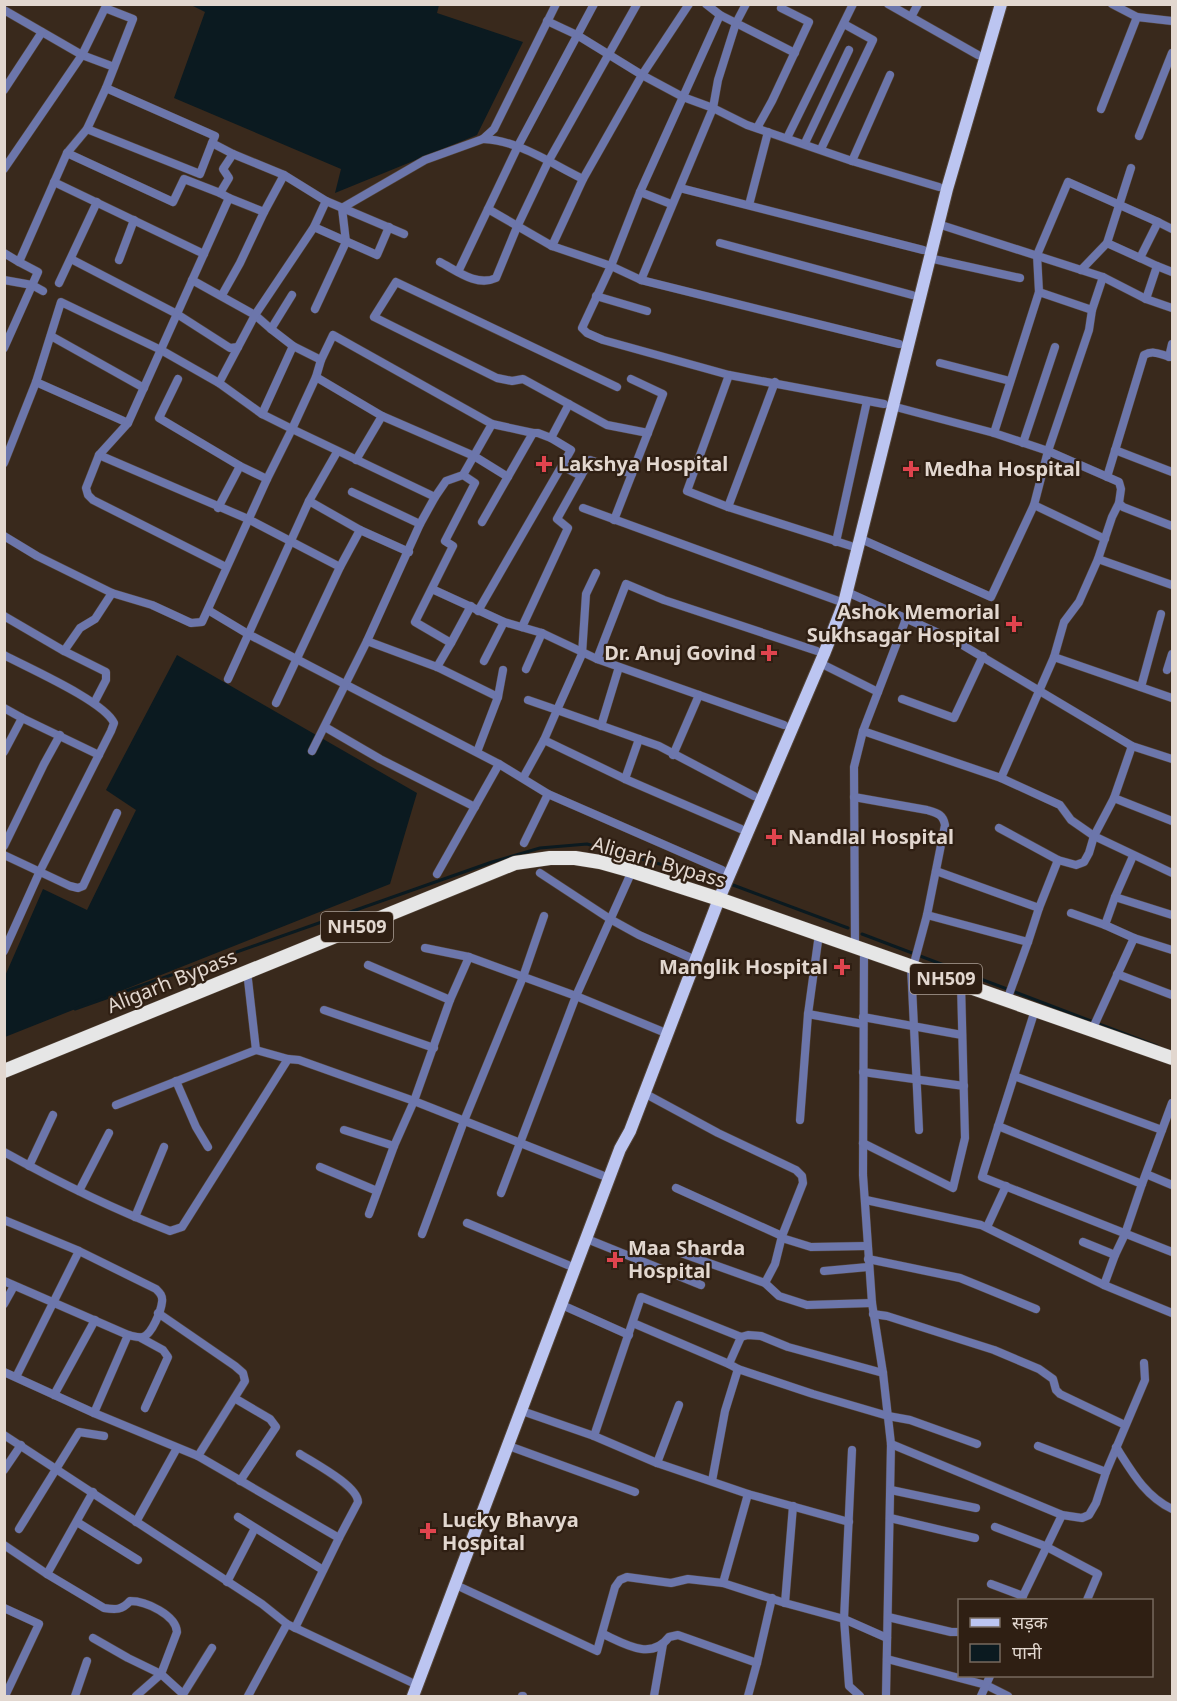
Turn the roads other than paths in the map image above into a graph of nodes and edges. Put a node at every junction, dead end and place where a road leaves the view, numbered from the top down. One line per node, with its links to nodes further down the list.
1 (556, 4): 19 (street)
2 (594, 4): 24 (street)
3 (637, 4): 28 (street)
4 (689, 4): 32 (street)
5 (706, 4): 16 (street)
6 (746, 4): 21 (street)
7 (783, 4): 26 (street)
8 (853, 4): 22 (street)
9 (888, 4): 17 (street)
10 (918, 4): 17 (street)
11 (993, 4): 30 (main road)
12 (1001, 4): 73 (main road)
13 (1112, 4): 18 (street)
14 (101, 6): 29 (street); 31 (street)
15 (5, 12): 23 (street)
16 (720, 15): 21 (street); 36 (street)
17 (911, 17): 30 (street)
18 (1137, 17): 20 (street); 38 (street)
19 (547, 21): 24 (street); 44 (street)
20 (1173, 21)
21 (736, 23): 26 (street); 37 (street)
22 (844, 24): 43 (street); 48 (street)
23 (42, 32): 29 (street); 35 (street)
24 (576, 35): 28 (street); 47 (street)
25 (849, 50): 46 (street)
26 (795, 52): 39 (street)
27 (1173, 53): 42 (street)
28 (608, 54): 32 (street); 52 (street)
29 (82, 55): 31 (street); 54 (street)
30 (978, 55): 58 (main road)
31 (114, 67): 34 (street)
32 (642, 75): 36 (street); 56 (street)
33 (890, 75): 51 (street)
34 (106, 88): 40 (street); 45 (street)
35 (4, 90)
36 (683, 97): 37 (street); 60 (street)
37 (713, 108): 39 (street); 59 (street)
38 (1101, 109)
39 (757, 128): 41 (street)
40 (87, 129): 45 (street); 49 (street)
41 (768, 132): 43 (street); 66 (street)
42 (1139, 136)
43 (787, 138): 46 (street)
44 (483, 139): 47 (street); 68 (street)
45 (212, 143): 50 (street)
46 (805, 143): 48 (street)
47 (518, 146): 52 (street); 69 (street)
48 (820, 148): 51 (street)
49 (67, 153): 57 (street); 61 (street)
50 (233, 154): 55 (street); 61 (street)
51 (852, 161): 58 (street)
52 (548, 162): 56 (street); 74 (street)
53 (1131, 168): 67 (street)
54 (4, 169)
55 (284, 175): 63 (street); 70 (street)
56 (583, 179): 82 (street)
57 (54, 182): 64 (street); 91 (street)
58 (939, 187): 85 (main road)
59 (680, 188): 65 (street); 66 (street)
60 (640, 192): 65 (street); 93 (street)
61 (220, 193): 62 (street)
62 (229, 198): 70 (street); 84 (street)
63 (326, 201): 68 (street); 75 (street)
64 (97, 202): 71 (street); 88 (street)
65 (671, 204): 102 (street)
66 (749, 206): 85 (street)
67 (1119, 206): 72 (street); 81 (street); 86 (street)
68 (342, 208): 76 (street); 79 (street)
69 (488, 209): 74 (street); 96 (street)
70 (264, 212): 108 (street)
71 (134, 220): 84 (street); 89 (street)
72 (1158, 222): 77 (street); 87 (street)
73 (938, 224): 85 (main road); 86 (street)
74 (517, 226): 82 (street); 96 (street)
75 (314, 227): 79 (street); 117 (street)
76 (389, 227): 78 (street); 79 (street)
77 (1173, 229)
78 (404, 234)
79 (346, 242): 113 (street)
80 (720, 243): 105 (street)
81 (1107, 243): 87 (street); 95 (street)
82 (552, 246): 93 (street)
83 (4, 252): 91 (street)
84 (204, 254): 101 (street)
85 (926, 254): 99 (street); 105 (main road)
86 (1037, 255): 95 (street); 107 (street)
87 (1140, 258): 94 (street)
88 (71, 259): 103 (street); 116 (street)
89 (119, 260)
90 (1173, 261): 97 (street)
91 (20, 262): 104 (street)
92 (440, 262): 96 (street)
93 (611, 266): 102 (street); 110 (street)
94 (1157, 266): 97 (street); 111 (street)
95 (1081, 270): 98 (street)
96 (458, 272)
97 (1171, 272)
98 (1103, 277): 111 (street); 114 (street)
99 (1020, 278)
100 (4, 280): 104 (street)
101 (192, 280): 108 (street); 116 (street)
102 (641, 280): 120 (street)
103 (59, 283)
104 (32, 285): 106 (street); 124 (street)
105 (916, 289): 120 (main road); 142 (main road)
106 (43, 291)
107 (1039, 292): 114 (street); 134 (street)
108 (222, 295): 117 (street)
109 (292, 295): 118 (street)
110 (596, 296): 115 (street); 130 (street)
111 (1146, 299): 112 (street)
112 (1173, 308)
113 (315, 309)
114 (1092, 310): 154 (street)
115 (647, 311)
116 (177, 314): 123 (street); 126 (street)
117 (255, 315): 118 (street); 123 (street)
118 (271, 329): 122 (street)
119 (51, 336): 126 (street); 135 (street); 139 (street)
120 (898, 344): 142 (main road)
121 (1173, 344): 127 (street)
122 (293, 346): 128 (street); 143 (street)
123 (238, 347): 137 (street)
124 (4, 348)
125 (1055, 348): 152 (street)
126 (161, 350): 137 (street); 139 (street)
127 (1171, 357): 153 (street)
128 (321, 360): 131 (street); 146 (street)
129 (940, 363): 134 (street)
130 (729, 375): 136 (street); 174 (street)
131 (316, 377): 144 (street); 147 (street)
132 (177, 379): 160 (street)
133 (631, 379): 149 (street)
134 (1010, 381): 150 (street)
135 (36, 382): 145 (street); 159 (street)
136 (775, 382): 140 (street); 174 (street)
137 (219, 383): 143 (street)
138 (616, 387): 141 (street)
139 (144, 388): 145 (street)
140 (867, 401): 142 (street); 186 (street)
141 (568, 404): 149 (street); 151 (street)
142 (888, 405): 150 (street); 187 (main road)
143 (262, 414): 147 (street)
144 (382, 416): 157 (street); 158 (street)
145 (129, 423): 156 (street)
146 (492, 424): 148 (street); 157 (street)
147 (292, 429): 155 (street); 168 (street)
148 (533, 433): 151 (street); 166 (street)
149 (648, 433): 163 (street)
150 (994, 433): 152 (street)
151 (551, 438): 161 (street)
152 (1023, 443): 154 (street)
153 (1115, 450): 162 (street); 167 (street)
154 (1048, 451): 167 (street); 173 (street)
155 (337, 452): 158 (street); 171 (street)
156 (99, 455): 175 (street); 190 (street)
157 (474, 456): 164 (street); 166 (street)
158 (356, 460): 170 (street)
159 (4, 463)
160 (240, 466): 168 (street); 175 (street)
161 (562, 466): 165 (street); 197 (street)
162 (1173, 472)
163 (632, 474): 165 (street); 178 (street)
164 (463, 475): 170 (street); 194 (street)
165 (581, 476): 203 (street)
166 (508, 477): 179 (street)
167 (1107, 477): 172 (street)
168 (267, 479): 177 (street)
169 (352, 492): 180 (street)
170 (435, 497): 180 (street)
171 (309, 501): 182 (street); 185 (street)
172 (1119, 503): 181 (street); 184 (street)
173 (1034, 505): 184 (street); 187 (street)
174 (728, 507): 186 (street)
175 (218, 508): 177 (street)
176 (583, 508): 178 (street)
177 (248, 519): 185 (street); 190 (street)
178 (614, 520): 196 (street)
179 (482, 522)
180 (420, 524): 188 (street)
181 (1173, 526)
182 (360, 530): 188 (street); 191 (street)
183 (5, 536): 195 (street)
184 (1105, 539): 189 (street)
185 (291, 542): 191 (street); 205 (street)
186 (836, 542): 187 (street)
187 (856, 542): 196 (main road)
188 (409, 552): 206 (street)
189 (1098, 559): 193 (street); 213 (street)
190 (226, 567): 198 (street)
191 (340, 567): 215 (street)
192 (596, 573): 209 (street)
193 (1173, 585)
194 (432, 588): 197 (street); 207 (street)
195 (112, 593): 198 (street); 208 (street)
196 (842, 598): 201 (street); 212 (main road)
197 (475, 609): 202 (street); 207 (street)
198 (208, 610): 205 (street)
199 (1161, 614): 225 (street)
200 (4, 616): 208 (street)
201 (906, 619): 211 (street); 227 (street)
202 (504, 622): 203 (street); 217 (street)
203 (522, 627): 204 (street)
204 (542, 633): 209 (street); 220 (street)
205 (248, 634): 215 (street); 223 (street)
206 (367, 641): 219 (street); 224 (street)
207 (451, 643): 219 (street)
208 (64, 651): 234 (street)
209 (582, 654): 216 (street); 236 (street)
210 (4, 656): 234 (street)
211 (983, 656): 226 (street); 231 (street)
212 (819, 657): 216 (street); 227 (street); 237 (main road)
213 (1054, 657): 225 (street); 226 (street)
214 (1172, 657): 222 (street)
215 (297, 659): 224 (street); 233 (street)
216 (597, 660): 218 (street)
217 (483, 661)
218 (619, 667): 228 (street); 240 (street)
219 (437, 668): 229 (street)
220 (526, 669)
221 (503, 670): 229 (street)
222 (1167, 670)
223 (228, 679)
224 (345, 684): 241 (street); 249 (street)
225 (1141, 687): 230 (street)
226 (1038, 689): 246 (street); 255 (street)
227 (878, 692): 242 (street)
228 (699, 695): 239 (street); 251 (street)
229 (498, 698): 249 (street)
230 (1173, 698)
231 (902, 699)
232 (528, 700): 236 (street)
233 (276, 703)
234 (94, 704): 250 (street)
235 (4, 708): 238 (street)
236 (557, 710): 240 (street); 245 (street)
237 (795, 710): 239 (main road); 280 (main road)
238 (22, 718): 243 (street); 248 (street)
239 (784, 725): 258 (main road)
240 (601, 726): 244 (street)
241 (325, 727): 247 (street); 261 (street)
242 (863, 731): 255 (street); 259 (street)
243 (60, 735): 250 (street); 268 (street)
244 (639, 739): 251 (street); 256 (street)
245 (544, 740): 254 (street); 256 (street)
246 (1132, 746): 252 (street); 260 (street)
247 (312, 751)
248 (4, 752)
249 (477, 752): 253 (street)
250 (99, 755): 275 (street)
251 (674, 755): 258 (street)
252 (1173, 759)
253 (499, 764): 254 (street); 261 (street)
254 (523, 778): 257 (street)
255 (1001, 778): 266 (street)
256 (625, 779): 265 (street)
257 (548, 794): 267 (street); 272 (street)
258 (754, 796): 265 (main road)
259 (854, 797): 274 (street); 292 (street)
260 (1114, 798): 263 (street); 266 (street)
261 (475, 807): 278 (street)
262 (117, 813): 275 (street)
263 (1173, 820)
264 (999, 828): 271 (street)
265 (741, 829): 272 (main road)
266 (1094, 836): 270 (street); 271 (street)
267 (524, 843)
268 (4, 846)
269 (4, 855): 275 (street)
270 (1133, 856): 277 (street); 279 (street)
271 (1058, 860): 281 (street)
272 (722, 870): 280 (main road)
273 (632, 871): 280 (highway, Aligarh Bypass / NH509); 286 (street); 299 (highway, Aligarh Bypass / NH509)
274 (936, 871): 281 (street); 283 (street)
275 (40, 872): 294 (street)
276 (540, 873): 286 (street)
277 (1173, 873)
278 (437, 874)
279 (1114, 897): 284 (street); 287 (street)
280 (715, 898): 288 (highway, Aligarh Bypass / NH509); 296 (main road); 325 (main road)
281 (1039, 908): 290 (street)
282 (1071, 913): 287 (street)
283 (927, 915): 290 (street); 298 (street)
284 (1173, 915)
285 (544, 916): 301 (street)
286 (610, 919): 296 (street); 305 (street)
287 (1105, 925): 289 (street)
288 (819, 934): 292 (highway, Aligarh Bypass / NH509); 309 (street)
289 (1134, 938): 293 (street); 300 (street)
290 (1028, 942): 303 (street)
291 (424, 948): 295 (street)
292 (859, 948): 298 (highway, Aligarh Bypass / NH509); 310 (street)
293 (1173, 950)
294 (4, 951)
295 (469, 957): 301 (street); 306 (street)
296 (689, 957): 313 (main road)
297 (368, 965): 306 (street)
298 (913, 965): 302 (highway, Aligarh Bypass / NH509); 312 (street)
299 (248, 970): 316 (street); 319 (highway, Aligarh Bypass / NH509)
300 (1117, 974): 304 (street); 311 (street)
301 (523, 977): 305 (street); 330 (street)
302 (961, 984): 303 (highway, Aligarh Bypass / NH509); 314 (street)
303 (1009, 994): 308 (highway, Aligarh Bypass / NH509)
304 (1173, 995)
305 (576, 996): 313 (street); 338 (street)
306 (450, 1000): 315 (street)
307 (324, 1010): 315 (street)
308 (1035, 1010): 311 (highway, Aligarh Bypass / NH509); 321 (street)
309 (808, 1014): 310 (street); 331 (street)
310 (863, 1021): 312 (street); 320 (street)
311 (1094, 1025): 317 (highway, Aligarh Bypass / NH509)
312 (914, 1026): 314 (street); 322 (street)
313 (661, 1031): 342 (main road)
314 (962, 1035): 324 (street)
315 (434, 1048): 326 (street)
316 (256, 1050): 318 (street); 323 (street)
317 (1173, 1058)
318 (288, 1059): 326 (street); 357 (street)
319 (4, 1071)
320 (863, 1072): 322 (street); 337 (street)
321 (1014, 1076): 332 (street); 335 (street)
322 (916, 1080): 324 (street); 334 (street)
323 (176, 1081): 328 (street); 341 (street)
324 (964, 1086): 337 (street)
325 (644, 1093): 342 (main road); 363 (street)
326 (414, 1101): 330 (street); 339 (street)
327 (1173, 1103): 335 (street)
328 (116, 1105)
329 (53, 1115): 344 (street)
330 (464, 1120): 338 (street); 361 (street)
331 (800, 1120)
332 (998, 1126): 348 (street); 350 (street)
333 (344, 1130): 339 (street)
334 (919, 1130)
335 (1162, 1130): 346 (street)
336 (109, 1133): 352 (street)
337 (863, 1143): 355 (street)
338 (521, 1144): 347 (street); 354 (street)
339 (394, 1146): 353 (street)
340 (164, 1147): 357 (street)
341 (208, 1147)
342 (620, 1149): 347 (main road)
343 (4, 1152): 344 (street)
344 (29, 1166): 352 (street)
345 (320, 1167): 353 (street)
346 (1146, 1174): 348 (street); 349 (street)
347 (609, 1178): 364 (main road)
348 (1142, 1184): 362 (street)
349 (1173, 1185)
350 (1006, 1186): 360 (street); 362 (street)
351 (676, 1188): 363 (street)
352 (79, 1191): 357 (street)
353 (377, 1191): 356 (street)
354 (501, 1193)
355 (866, 1200): 360 (street); 366 (street)
356 (369, 1214)
357 (135, 1217)
358 (4, 1220): 367 (street)
359 (467, 1223): 372 (street)
360 (987, 1227): 377 (street)
361 (422, 1234)
362 (1125, 1234): 369 (street); 370 (street)
363 (782, 1237): 366 (street); 375 (street)
364 (587, 1239): 372 (main road); 376 (street)
365 (1083, 1242): 370 (street)
366 (867, 1246): 371 (street)
367 (79, 1251): 379 (street); 384 (street)
368 (681, 1252): 375 (street)
369 (1173, 1252)
370 (1115, 1255): 377 (street)
371 (868, 1263): 373 (street); 380 (street); 383 (street)
372 (575, 1268): 382 (main road)
373 (824, 1271)
374 (4, 1281): 378 (street)
375 (765, 1283): 380 (street)
376 (701, 1285)
377 (1104, 1285): 385 (street)
378 (14, 1286): 379 (street); 381 (street)
379 (54, 1302): 387 (street); 398 (street)
380 (872, 1303): 386 (street)
381 (4, 1304)
382 (562, 1305): 390 (street); 403 (main road)
383 (1036, 1309)
384 (158, 1313): 392 (street); 400 (street)
385 (1173, 1313)
386 (873, 1314): 397 (street); 406 (street)
387 (95, 1320): 389 (street); 399 (street)
388 (633, 1323): 390 (street); 391 (street); 394 (street)
389 (128, 1335): 392 (street); 404 (street)
390 (629, 1335): 409 (street)
391 (741, 1337): 394 (street); 397 (street)
392 (141, 1338): 402 (street)
393 (1144, 1363): 406 (street)
394 (729, 1364): 395 (street)
395 (738, 1370): 405 (street); 425 (street)
396 (4, 1372): 398 (street)
397 (883, 1373): 405 (street)
398 (16, 1377): 399 (street)
399 (54, 1395): 404 (street)
400 (236, 1399): 419 (street); 424 (street)
401 (678, 1405): 420 (street)
402 (145, 1408)
403 (522, 1411): 409 (street); 413 (main road)
404 (94, 1413): 416 (street)
405 (888, 1416): 410 (street); 411 (street)
406 (1125, 1425): 415 (street)
407 (4, 1435): 412 (street)
408 (104, 1436): 421 (street)
409 (594, 1436): 420 (street)
410 (891, 1444): 426 (street); 433 (street)
411 (977, 1444)
412 (21, 1445): 421 (street); 422 (street)
413 (509, 1446): 428 (street); 452 (main road)
414 (1038, 1446): 423 (street)
415 (1116, 1447): 423 (street); 432 (street)
416 (177, 1448): 419 (street); 437 (street)
417 (852, 1450): 438 (street)
418 (300, 1454): 442 (street)
419 (198, 1456): 424 (street)
420 (657, 1463): 425 (street)
421 (58, 1468): 427 (street); 441 (street)
422 (4, 1470)
423 (1106, 1472): 433 (street)
424 (240, 1481): 442 (street)
425 (712, 1481): 429 (street)
426 (891, 1490): 431 (street); 435 (street)
427 (93, 1492): 436 (street); 437 (street)
428 (635, 1492)
429 (748, 1494): 430 (street); 450 (street)
430 (793, 1506): 438 (street); 456 (street)
431 (976, 1508)
432 (1173, 1509)
433 (1062, 1515): 445 (street)
434 (238, 1517): 440 (street)
435 (890, 1518): 443 (street); 458 (street)
436 (77, 1522): 446 (street); 448 (street)
437 (136, 1522): 449 (street)
438 (849, 1522): 459 (street)
439 (995, 1527): 445 (street)
440 (255, 1528): 447 (street); 449 (street)
441 (19, 1529)
442 (339, 1538): 447 (street)
443 (975, 1538)
444 (4, 1545): 448 (street)
445 (1046, 1546): 454 (street); 455 (street)
446 (138, 1560)
447 (323, 1570): 460 (street)
448 (47, 1574): 470 (street)
449 (227, 1582): 460 (street)
450 (723, 1583): 453 (street); 462 (street)
451 (991, 1584): 454 (street)
452 (456, 1585): 462 (street); 473 (main road)
453 (772, 1598): 456 (street); 469 (street)
454 (1022, 1598)
455 (1088, 1599)
456 (785, 1603): 459 (street)
457 (4, 1608): 475 (street)
458 (888, 1617): 461 (street); 464 (street)
459 (844, 1619): 464 (street); 481 (street)
460 (291, 1626): 473 (street); 478 (street)
461 (958, 1632)
462 (603, 1635): 465 (street)
463 (93, 1638): 470 (street)
464 (887, 1638): 467 (street)
465 (663, 1644): 469 (street); 479 (street)
466 (212, 1648): 474 (street)
467 (887, 1659): 472 (street); 482 (street)
468 (87, 1661): 476 (street)
469 (757, 1663): 480 (street)
470 (161, 1674): 474 (street); 477 (street)
471 (990, 1677): 472 (street)
472 (986, 1685): 483 (street); 484 (street)
473 (415, 1691)
474 (183, 1695)
475 (5, 1696)
476 (75, 1696)
477 (136, 1696)
478 (248, 1696)
479 (654, 1696)
480 (750, 1696)
481 (860, 1696)
482 (886, 1696)
483 (981, 1696)
484 (1008, 1696)

